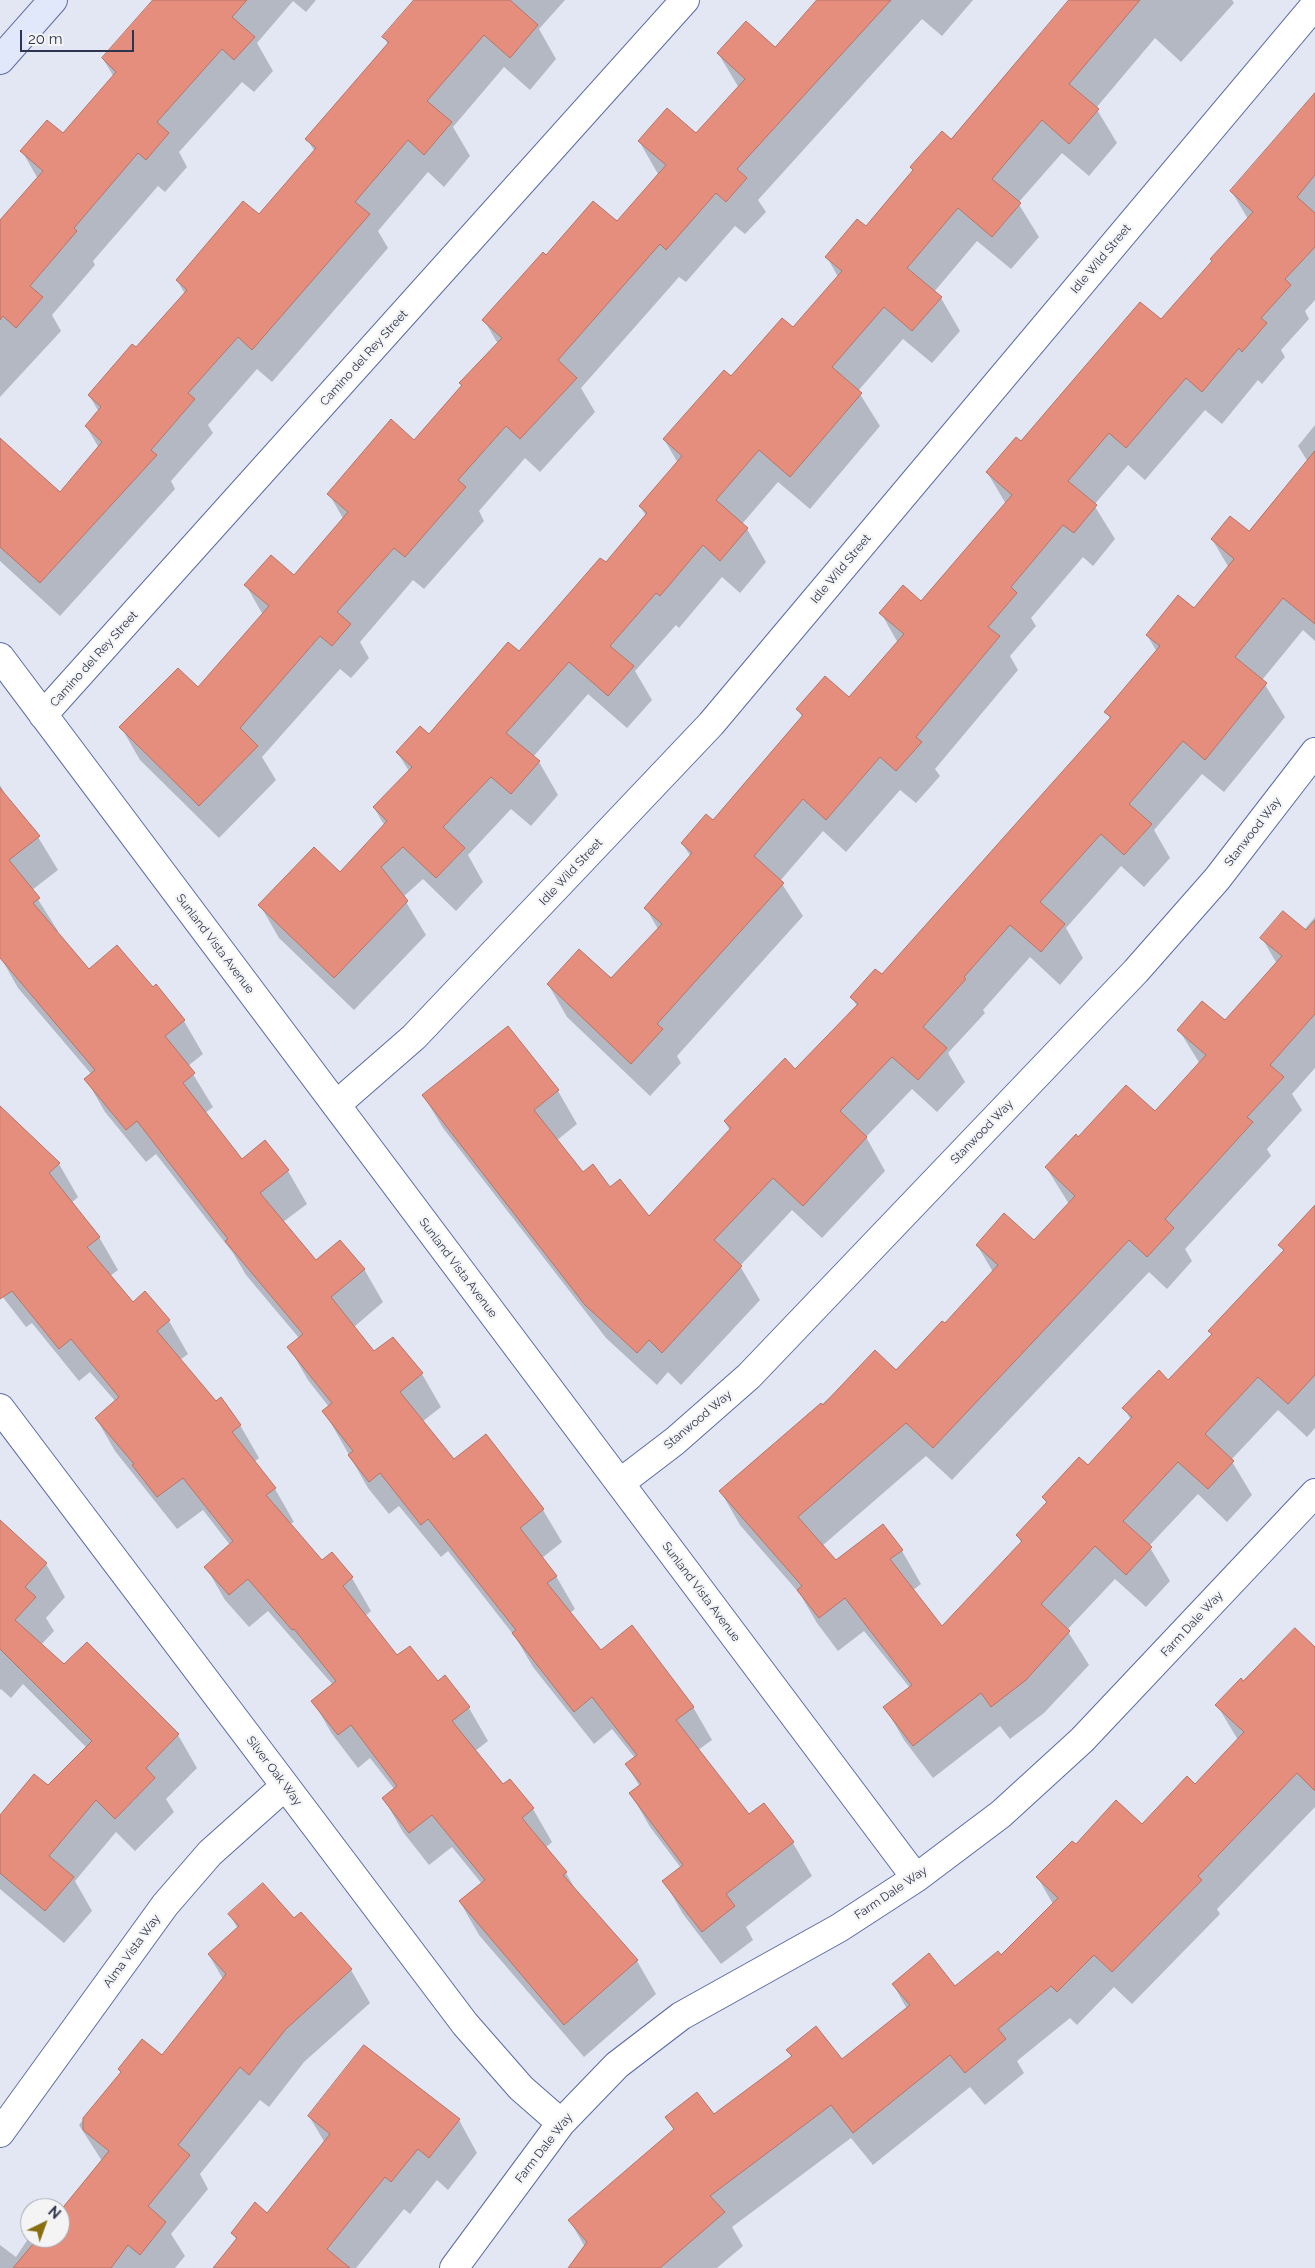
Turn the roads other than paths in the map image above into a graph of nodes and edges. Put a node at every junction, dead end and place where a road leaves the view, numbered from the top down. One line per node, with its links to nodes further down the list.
1 (53, 0): 4 (street)
2 (685, 0): 6 (street, Camino del Rey Street)
3 (1315, 5): 8 (street, Idle Wild Street)
4 (0, 60)
5 (0, 657): 6 (street, Sunland Vista Avenue)
6 (43, 715): 8 (street, Sunland Vista Avenue)
7 (1315, 752): 10 (street, Stanwood Way)
8 (336, 1105): 10 (street, Sunland Vista Avenue)
9 (5, 1424): 12 (street, Silver Oak Way)
10 (620, 1483): 13 (street, Sunland Vista Avenue)
11 (1315, 1492): 13 (street, Farm Dale Way)
12 (285, 1786): 14 (street, Silver Oak Way); 15 (street, Alma Vista Way)
13 (916, 1878): 14 (street, Farm Dale Way)
14 (561, 2123): 16 (street, Farm Dale Way)
15 (0, 2134)
16 (454, 2268)

